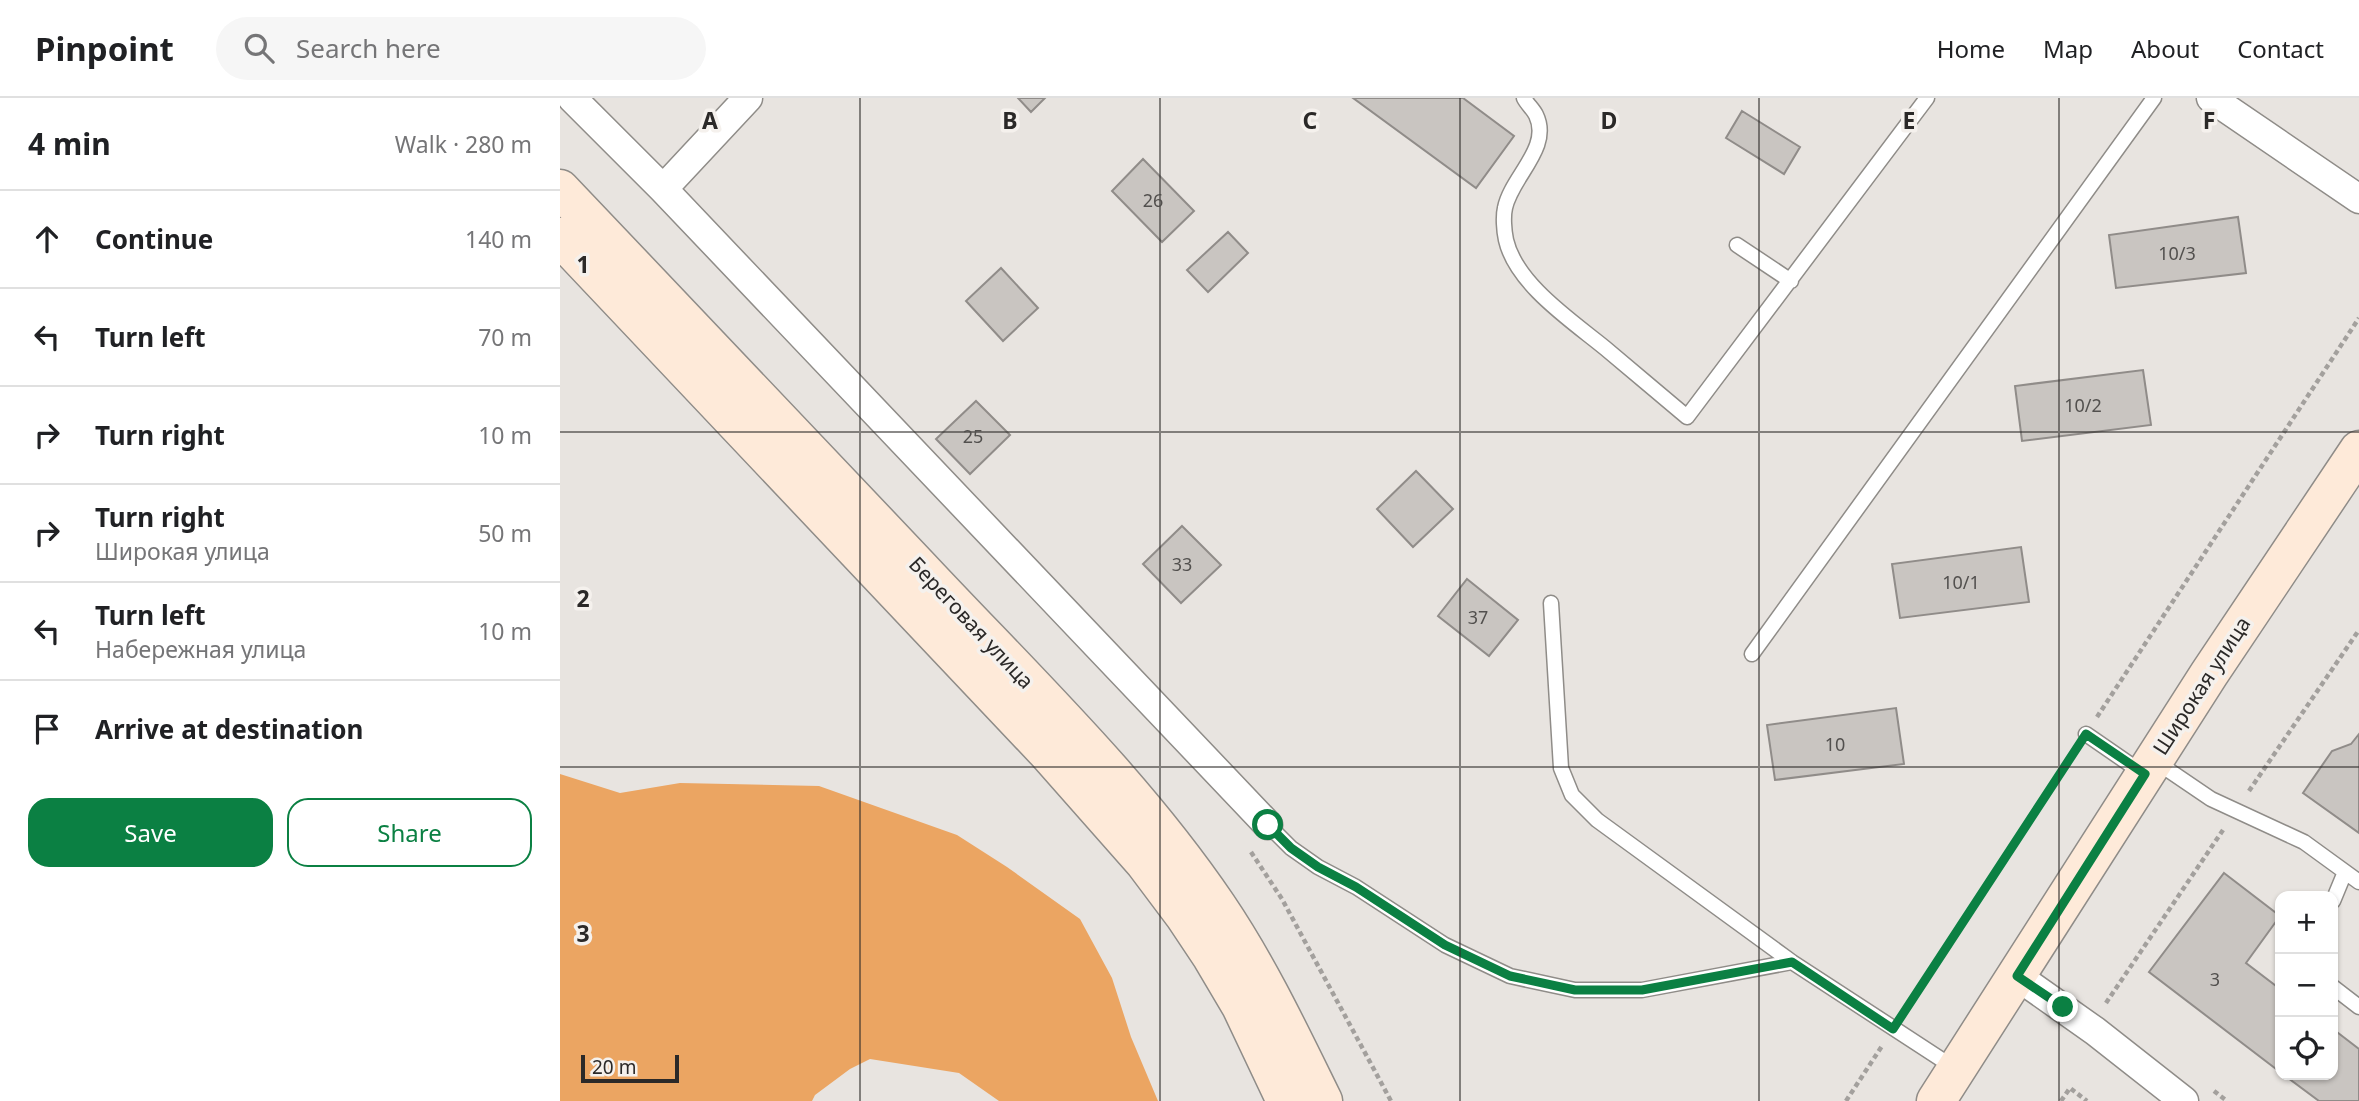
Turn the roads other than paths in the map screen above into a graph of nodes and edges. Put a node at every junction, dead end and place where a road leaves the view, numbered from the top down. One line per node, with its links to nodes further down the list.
1 (572, 98): 8 (street)
2 (748, 98): 8 (street)
3 (1524, 98): 12 (lane)
4 (1927, 98): 12 (lane)
5 (2154, 98): 15 (lane)
6 (2211, 98): 9 (street)
7 (560, 189): 29 (main road, Береговая улица)
8 (663, 189): 18 (street)
9 (2359, 199)
10 (560, 237): 28 (main road, Береговая улица)
11 (1737, 245): 12 (lane)
12 (1791, 281)
13 (2359, 450): 17 (main road, Широкая улица)
14 (1551, 603): 22 (lane)
15 (1752, 654)
16 (2086, 734): 17 (lane)
17 (2149, 767): 19 (lane); 23 (main road, Широкая улица)
18 (1268, 825): 22 (lane)
19 (2345, 872): 20 (lane); 21 (lane)
20 (2359, 882)
21 (2337, 891)
22 (1792, 962): 26 (lane)
23 (2017, 976): 26 (main road, Широкая улица); 27 (street)
24 (2338, 991): 25 (lane)
25 (2359, 1007)
26 (1957, 1070): 30 (main road, Широкая улица)
27 (2195, 1093)
28 (1286, 1101)
29 (1323, 1101)
30 (1936, 1101)

